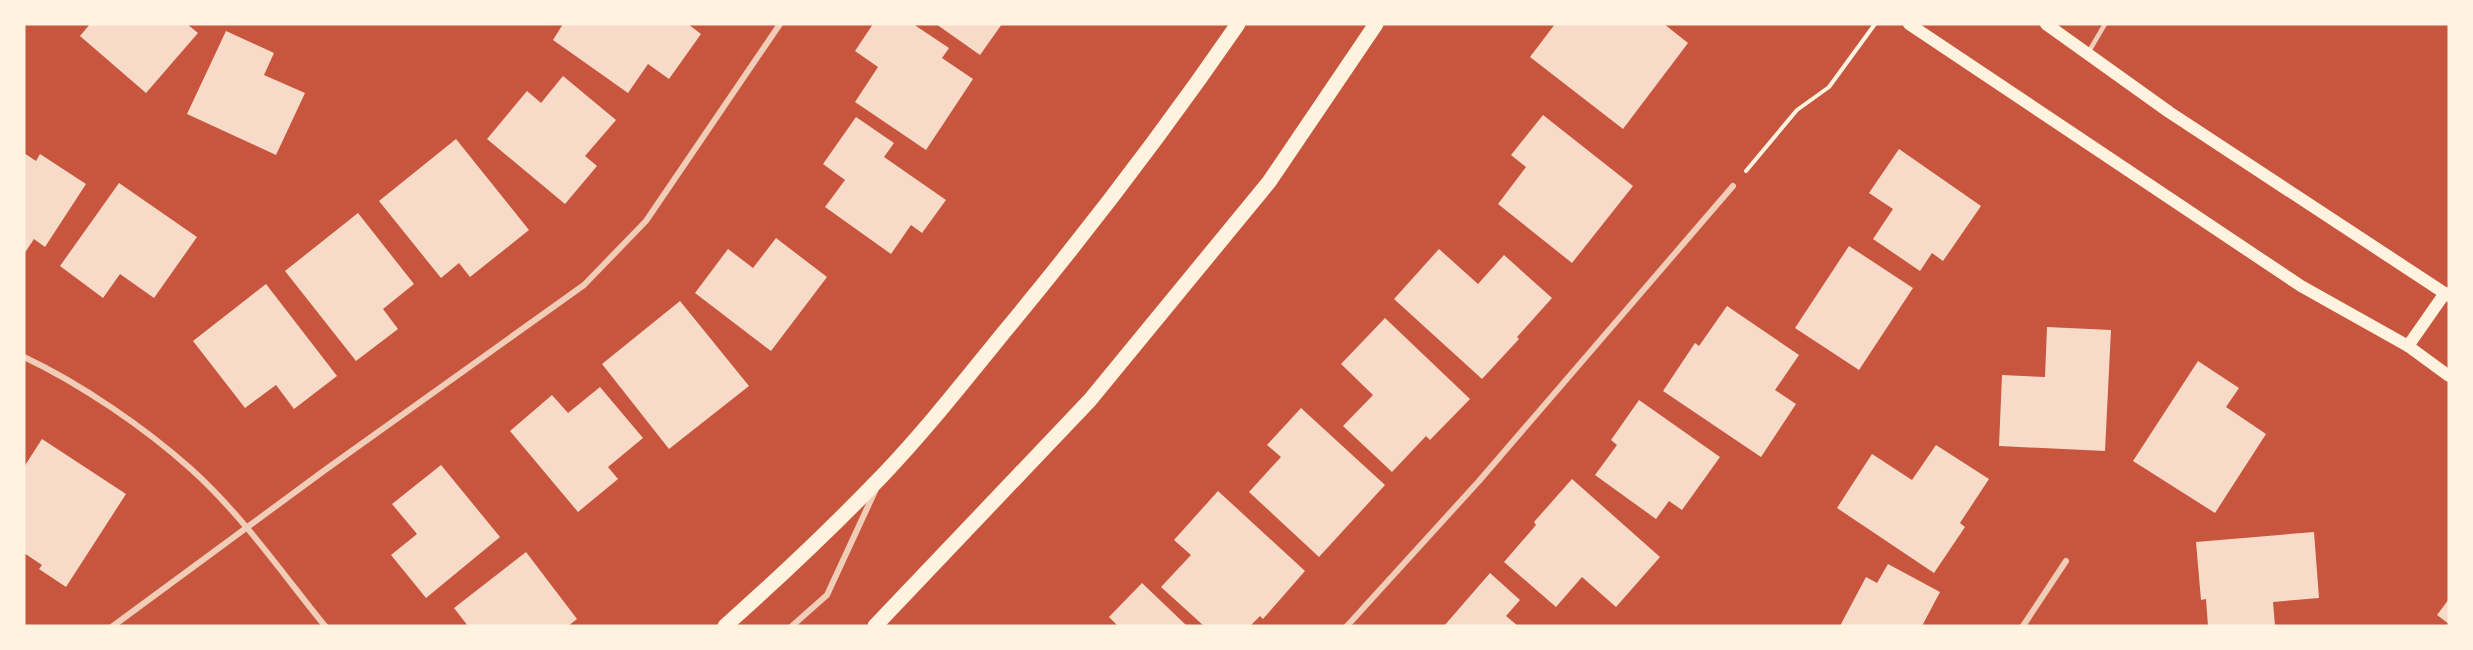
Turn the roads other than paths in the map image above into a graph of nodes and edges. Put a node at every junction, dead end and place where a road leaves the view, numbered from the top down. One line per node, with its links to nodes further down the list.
1 (780, 24): 14 (street)
2 (1238, 24): 13 (main road)
3 (1376, 24): 20 (main road)
4 (1909, 24): 10 (main road)
5 (2046, 24): 7 (main road)
6 (2106, 24): 7 (lane)
7 (2088, 53): 9 (main road)
8 (1733, 186): 21 (street)
9 (2448, 292): 10 (main road)
10 (2408, 346): 12 (main road)
11 (24, 357): 14 (street)
12 (2449, 376)
13 (883, 474): 18 (main road); 19 (street)
14 (246, 528): 16 (street); 17 (street)
15 (2066, 561): 22 (street)
16 (113, 626)
17 (325, 626)
18 (725, 626)
19 (792, 626)
20 (875, 626)
21 (1347, 626)
22 (2023, 626)

